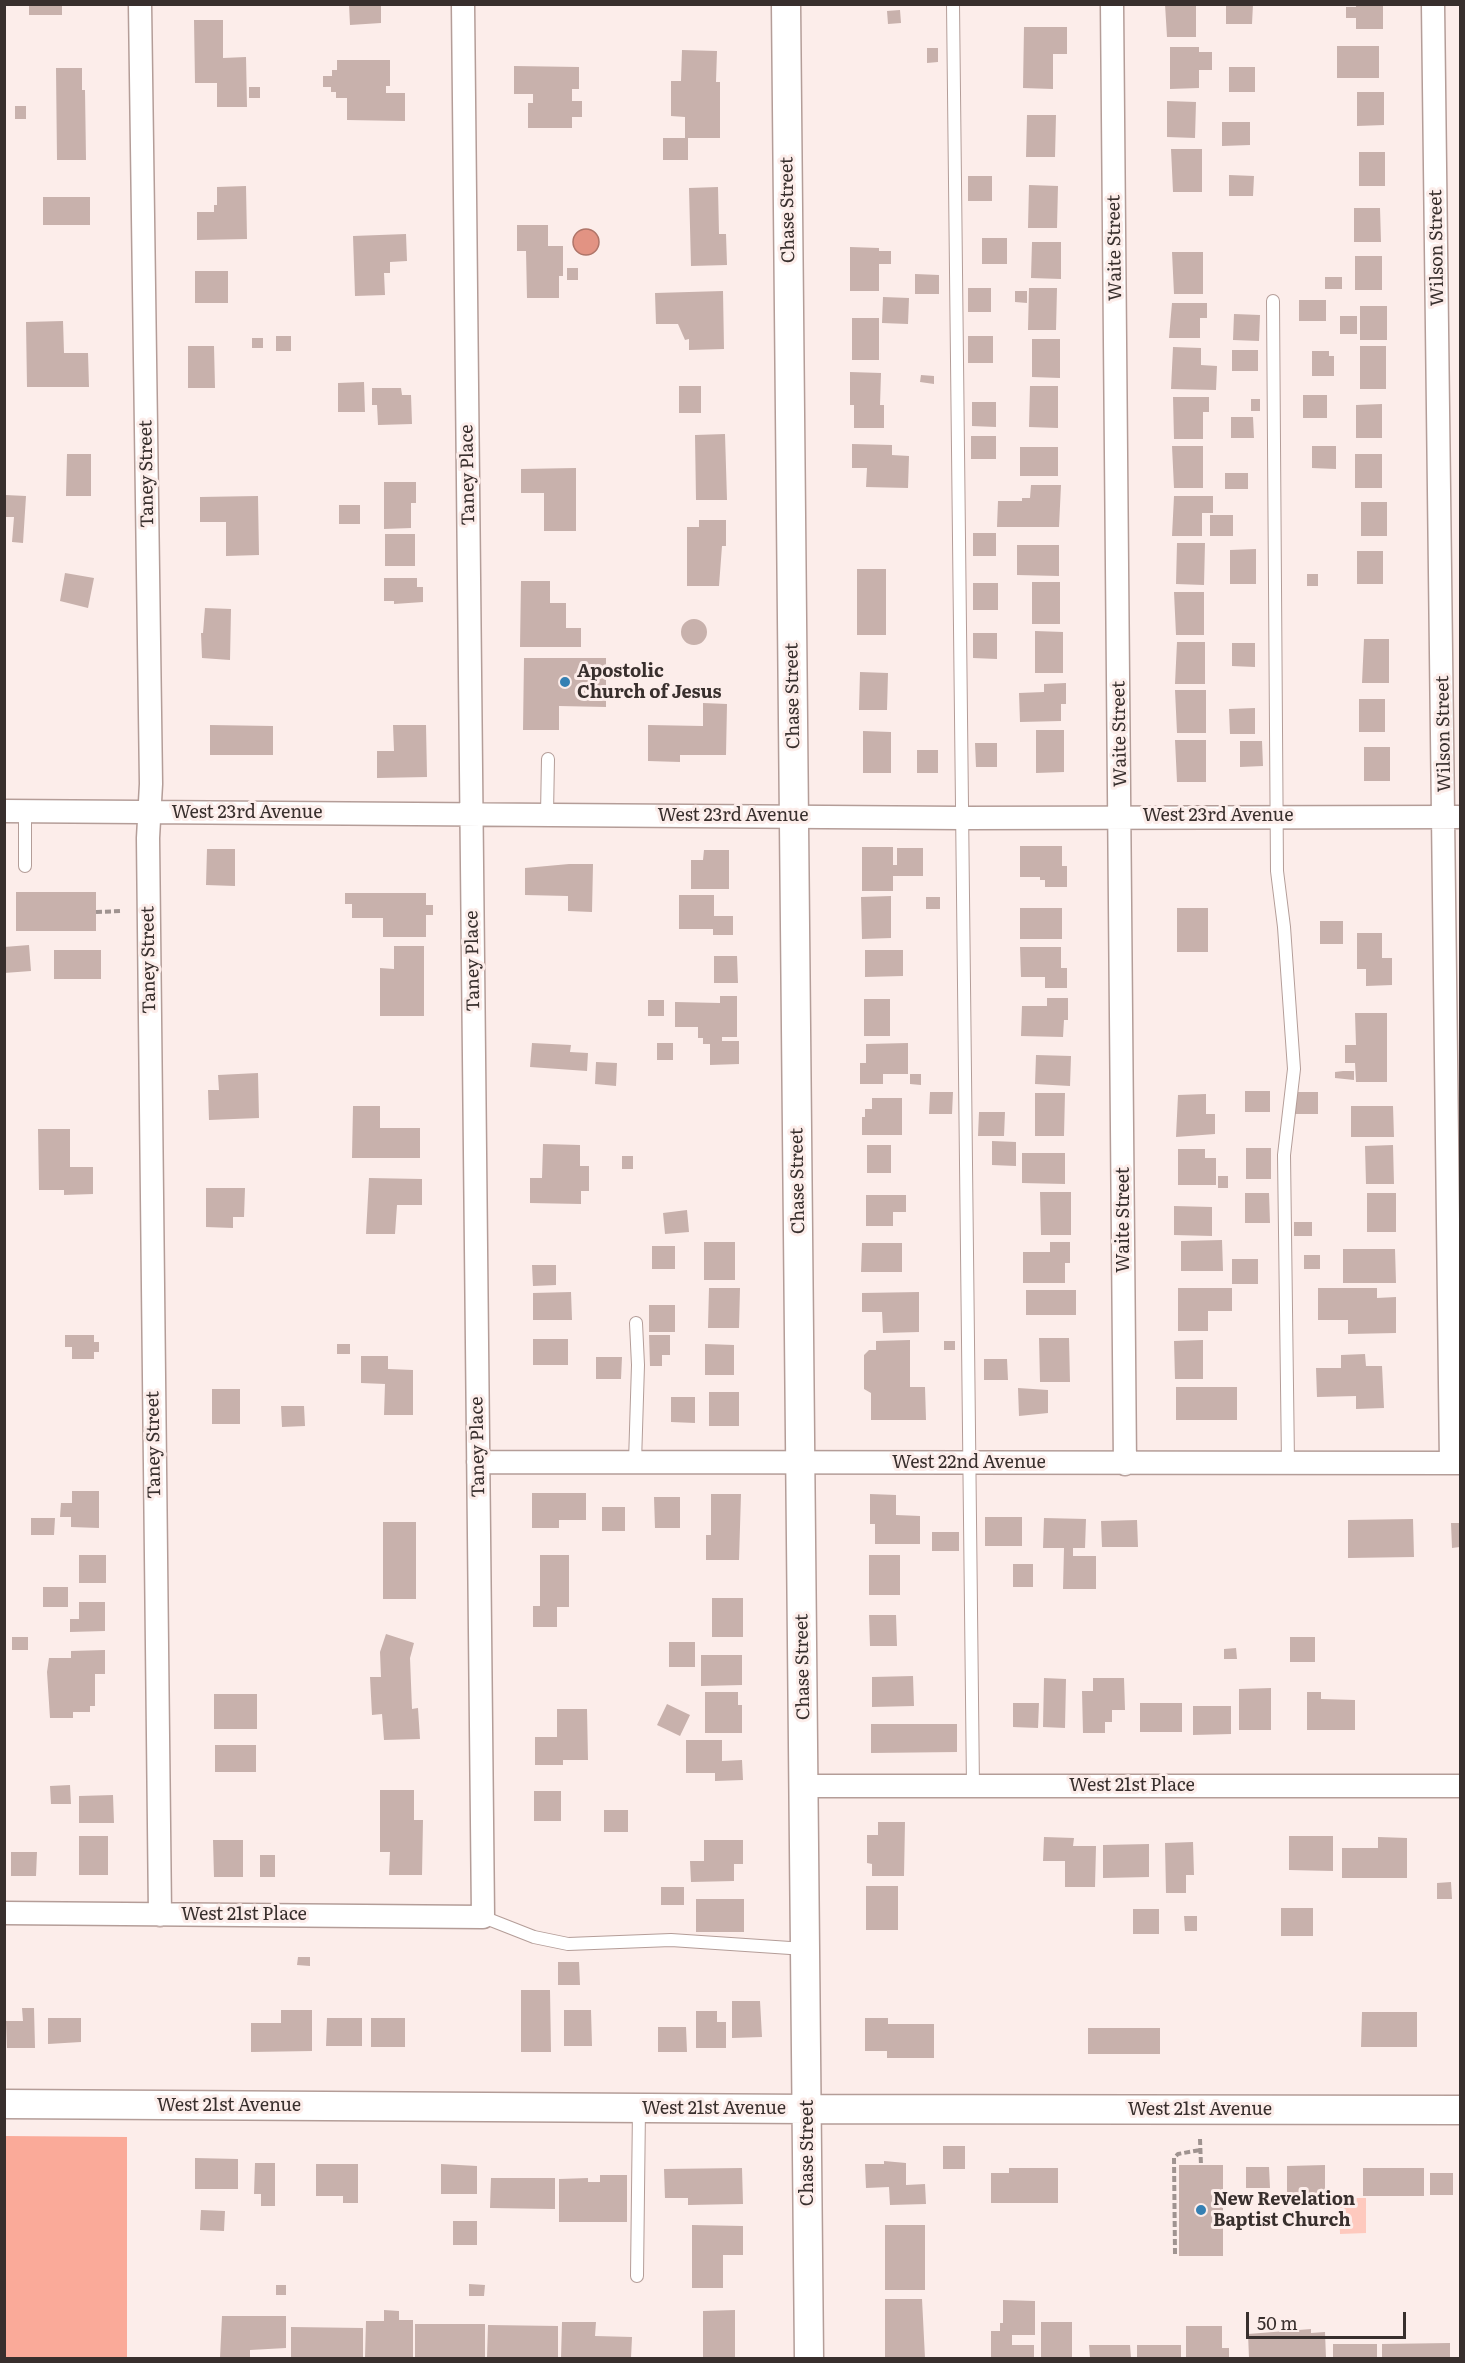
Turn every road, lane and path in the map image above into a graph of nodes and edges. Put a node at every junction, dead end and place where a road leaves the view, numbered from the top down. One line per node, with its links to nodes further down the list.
1 (140, 4): 10 (street, Taney Street)
2 (463, 4): 11 (street, Taney Place)
3 (786, 4): 13 (street, Chase Street)
4 (953, 4): 17 (lane)
5 (1112, 4): 14 (street, Waite Street)
6 (1433, 4): 16 (street, Wilson Street)
7 (1273, 301): 15 (lane)
8 (548, 759): 12 (lane)
9 (15, 811): 10 (street, West 23rd Avenue); 18 (lane)
10 (149, 812): 11 (street, West 23rd Avenue); 33 (street, Taney Street)
11 (472, 814): 12 (street, West 23rd Avenue); 22 (street, Taney Place)
12 (547, 814): 13 (street, West 23rd Avenue)
13 (794, 816): 17 (street, West 23rd Avenue); 24 (street, Chase Street)
14 (1121, 816): 15 (street, West 23rd Avenue); 17 (street, West 23rd Avenue); 28 (street, Waite Street)
15 (1277, 816): 16 (street, West 23rd Avenue); 25 (lane)
16 (1453, 817): 26 (street, Wilson Street)
17 (962, 818): 27 (lane)
18 (25, 866)
19 (122, 911): 20 (path)
20 (96, 912)
21 (636, 1323): 23 (lane)
22 (478, 1462): 23 (street, West 22nd Avenue); 34 (street, Taney Place)
23 (635, 1462): 24 (street, West 22nd Avenue)
24 (801, 1463): 27 (street, West 22nd Avenue); 29 (street, Chase Street)
25 (1288, 1463): 26 (street, West 22nd Avenue); 28 (street, West 22nd Avenue)
26 (1456, 1463)
27 (970, 1464): 28 (street, West 22nd Avenue); 30 (lane)
28 (1125, 1464)
29 (804, 1786): 30 (street, West 21st Place); 35 (street, Chase Street)
30 (973, 1786): 31 (street, West 21st Place)
31 (1461, 1786)
32 (4, 1913): 33 (street, West 21st Place)
33 (160, 1915): 34 (street, West 21st Place)
34 (483, 1917): 35 (lane)
35 (806, 1949): 38 (street, Chase Street)
36 (4, 2104): 37 (street, West 21st Avenue)
37 (639, 2108): 38 (street, West 21st Avenue); 44 (lane)
38 (808, 2109): 39 (street, West 21st Avenue); 45 (street, Chase Street)
39 (1461, 2110)
40 (1200, 2139): 41 (path)
41 (1200, 2150): 42 (path); 43 (path)
42 (1201, 2165)
43 (1175, 2254)
44 (637, 2276)
45 (809, 2358)

